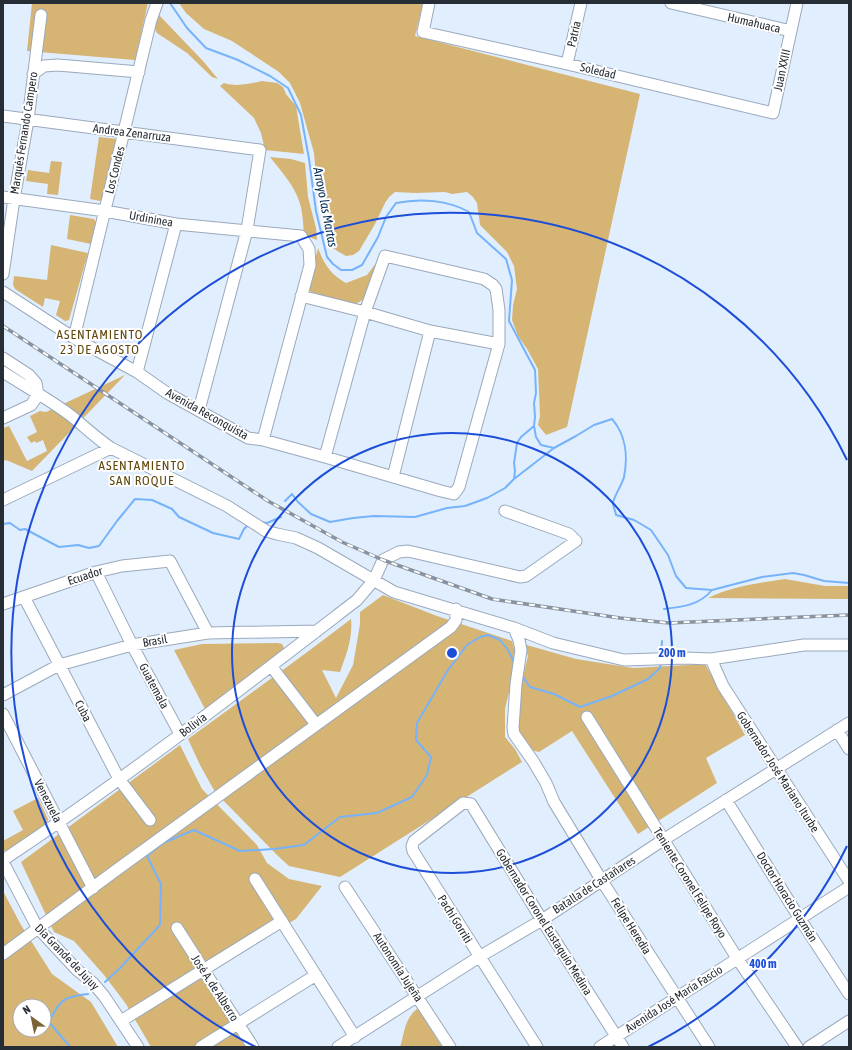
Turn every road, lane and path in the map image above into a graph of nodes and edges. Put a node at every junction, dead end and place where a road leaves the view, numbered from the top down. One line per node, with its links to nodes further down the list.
1 (157, 3): 9 (street, Los Condes)
2 (429, 3): 8 (street, Soledad)
3 (581, 3): 8 (street, Patria)
4 (671, 3): 7 (street, Humahuaca)
5 (797, 3): 7 (street, Juan XXIII)
6 (41, 15): 10 (street, Marqués Fernando Campero)
7 (791, 31): 11 (street, Juan XXIII)
8 (567, 64): 11 (street, Soledad)
9 (139, 72): 10 (street); 14 (street, Los Condes)
10 (33, 74): 13 (street, Marqués Fernando Campero)
11 (773, 113)
12 (3, 116): 13 (street, Andrea Zenarruza)
13 (28, 120): 14 (street, Andrea Zenarruza); 15 (street, Marqués Fernando Campero)
14 (124, 132): 16 (street, Los Condes); 18 (street, Andrea Zenarruza)
15 (8, 198): 16 (street, Urdininea); 19 (street, Marqués Fernando Campero)
16 (105, 211): 17 (street, Urdininea); 24 (street, Los Condes)
17 (176, 224): 18 (street, Urdininea); 28 (street)
18 (247, 230): 21 (street, Urdininea); 30 (street)
19 (3, 274)
20 (3, 292): 24 (street, Avenida Reconquista)
21 (301, 296): 22 (street); 32 (street)
22 (365, 312): 23 (street); 25 (street); 34 (street)
23 (430, 331): 25 (street); 35 (street)
24 (74, 338): 28 (street, Avenida Reconquista)
25 (499, 344): 35 (street, Avenida Reconquista)
26 (3, 358): 29 (street)
27 (3, 372): 29 (street)
28 (137, 372): 30 (street, Avenida Reconquista)
29 (38, 395): 31 (street); 33 (street)
30 (199, 410): 32 (street, Avenida Reconquista)
31 (3, 418)
32 (264, 440): 34 (street, Avenida Reconquista)
33 (111, 448): 36 (street); 39 (street)
34 (325, 457): 35 (street, Avenida Reconquista)
35 (393, 477)
36 (3, 500)
37 (504, 511): 39 (street, Bolivia)
38 (96, 572): 40 (street, Ecuador); 45 (street, Ecuador); 47 (street, Guatemala)
39 (374, 580): 42 (street); 44 (street, Bolivia)
40 (24, 597): 41 (street, Ecuador); 49 (street, Cuba)
41 (3, 604)
42 (456, 609): 43 (street); 72 (street)
43 (514, 628): 48 (street); 68 (street, Felipe Heredia)
44 (317, 631): 45 (street, Brasil); 50 (street, Bolivia)
45 (208, 633): 47 (street, Brasil)
46 (849, 644): 48 (street)
47 (132, 645): 49 (street, Brasil); 57 (street, Guatemala)
48 (712, 660): 59 (street, Gobernador José Mariano Iturbe)
49 (58, 665): 51 (street, Brasil); 60 (street, Cuba)
50 (271, 666): 54 (street); 57 (street, Bolivia)
51 (3, 695)
52 (3, 714): 64 (street, Venezuela)
53 (587, 717): 65 (street, Teniente Coronel Felipe Royo)
54 (315, 723)
55 (849, 723): 56 (street, Batalla de Castañares)
56 (837, 730): 58 (street); 59 (street, Batalla de Castañares)
57 (180, 734): 60 (street, Bolivia)
58 (849, 749)
59 (776, 768): 61 (street, Batalla de Castañares); 69 (street, Gobernador José Mariano Iturbe)
60 (119, 779): 63 (street, Cuba); 64 (street, Bolivia)
61 (726, 800): 65 (street, Batalla de Castañares); 74 (street, Doctor Horacio Guzmán)
62 (463, 803): 73 (street, Gobernador Coronel Eustaquio Medina); 79 (street, Pachi Gorriti)
63 (150, 820)
64 (59, 823): 66 (street, Bolivia); 72 (street, Venezuela)
65 (663, 840): 68 (street, Batalla de Castañares); 80 (street, Teniente Coronel Felipe Royo)
66 (3, 861): 76 (street, Día Grande de Jujuy)
67 (255, 879): 75 (street)
68 (602, 881): 73 (street, Batalla de Castañares); 85 (street, Felipe Heredia)
69 (849, 882)
70 (345, 887): 84 (street, Autonomía Jujeña)
71 (849, 887): 74 (street, Avenida José María Fascio)
72 (93, 888): 76 (street)
73 (542, 920): 79 (street, Batalla de Castañares); 89 (street, Gobernador Coronel Eustaquio Medina)
74 (800, 920): 80 (street, Avenida José María Fascio); 83 (street, Doctor Horacio Guzmán)
75 (282, 921): 81 (street); 82 (street)
76 (38, 928): 78 (street); 86 (street, Día Grande de Jujuy)
77 (177, 928): 81 (street, José A. de Alberro)
78 (3, 954)
79 (479, 957): 84 (street, Batalla de Castañares); 96 (street, Pachi Gorriti)
80 (737, 958): 85 (street, Avenida José María Fascio); 100 (street, Teniente Coronel Felipe Royo)
81 (203, 970): 86 (street); 88 (street, José A. de Alberro)
82 (316, 975): 88 (street); 90 (street)
83 (849, 994)
84 (418, 997): 90 (street, Batalla de Castañares); 95 (street, Autonomía Jujeña)
85 (676, 998): 89 (street, Avenida José María Fascio); 99 (street, Felipe Heredia)
86 (121, 1021): 91 (street, Día Grande de Jujuy)
87 (849, 1021): 101 (street)
88 (238, 1024): 92 (street); 93 (street, José A. de Alberro)
89 (616, 1036): 97 (street, Avenida José María Fascio); 98 (street, Gobernador Coronel Eustaquio Medina)
90 (355, 1037): 94 (street, Batalla de Castañares)
91 (138, 1047)
92 (201, 1047)
93 (253, 1047)
94 (338, 1047)
95 (450, 1047)
96 (537, 1047)
97 (600, 1047)
98 (623, 1047)
99 (709, 1047)
100 (797, 1047)
101 (810, 1047)

